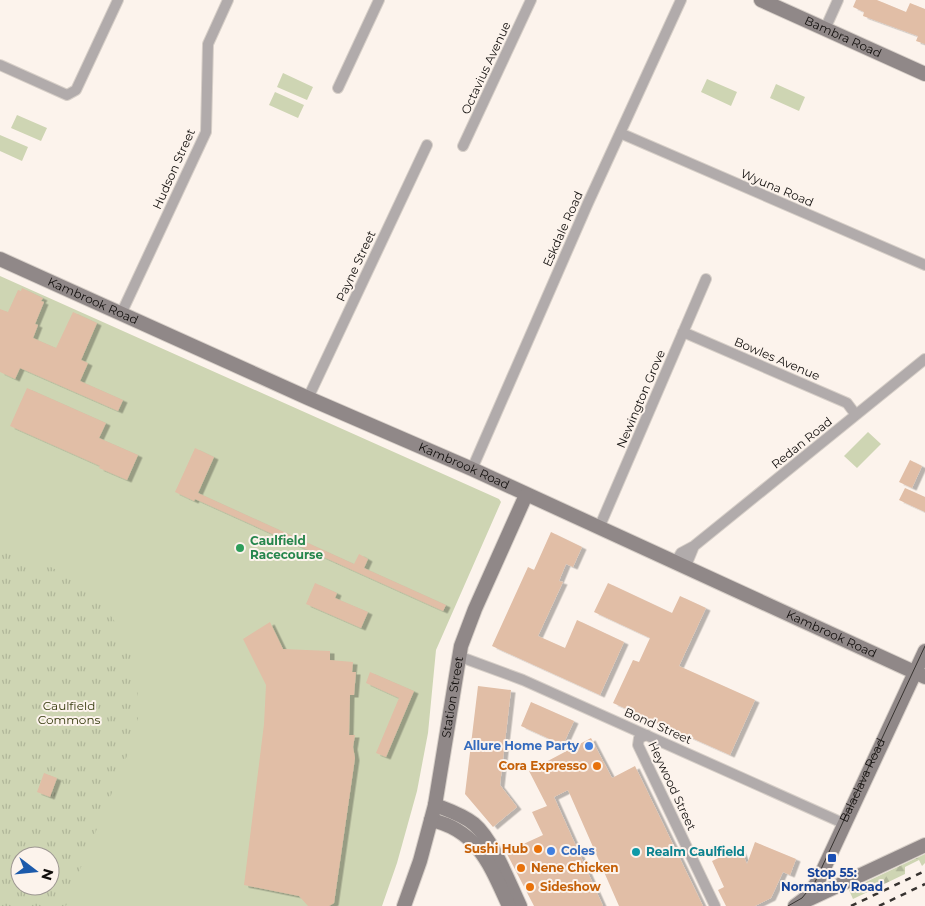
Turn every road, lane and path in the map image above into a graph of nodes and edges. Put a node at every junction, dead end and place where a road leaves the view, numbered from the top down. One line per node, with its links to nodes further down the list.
1 (118, 0): 9 (street)
2 (228, 0): 18 (street, Hudson Street)
3 (379, 0): 11 (street)
4 (531, 0): 14 (street, Octavius Avenue)
5 (681, 0): 12 (street, Eskdale Road)
6 (761, 0): 8 (street, Bambra Road)
7 (838, 0): 8 (street)
8 (825, 29): 10 (street, Bambra Road)
9 (0, 65)
10 (925, 74)
11 (338, 88)
12 (620, 133): 16 (street, Wyuna Road); 23 (street, Eskdale Road)
13 (427, 145): 21 (street, Payne Street)
14 (463, 146)
15 (0, 259): 18 (street, Kambrook Road)
16 (925, 265)
17 (706, 279): 19 (street, Newington Grove)
18 (121, 314): 21 (street, Kambrook Road)
19 (683, 332): 22 (street, Bowles Avenue); 25 (street, Newington Grove)
20 (925, 360): 22 (street, Redan Road)
21 (308, 398): 23 (street, Kambrook Road)
22 (856, 415): 26 (street, Redan Road)
23 (472, 469): 24 (street, Kambrook Road)
24 (526, 495): 25 (street, Kambrook Road); 28 (street, Station Street)
25 (599, 528): 26 (street, Kambrook Road)
26 (680, 566): 29 (street, Kambrook Road)
27 (925, 651): 29 (street, Balaclava Road)
28 (458, 656): 30 (street, Bond Street); 31 (street, Station Street)
29 (920, 675): 33 (street, Balaclava Road)
30 (647, 735): 33 (street, Bond Street); 38 (street, Heywood Street)
31 (435, 805): 32 (street, Station Street); 37 (street)
32 (431, 820): 35 (street, Station Street); 36 (street)
33 (845, 824): 39 (street, Balaclava Road)
34 (925, 845): 39 (street)
35 (404, 906)
36 (509, 906)
37 (520, 906)
38 (715, 906)
39 (796, 906)

